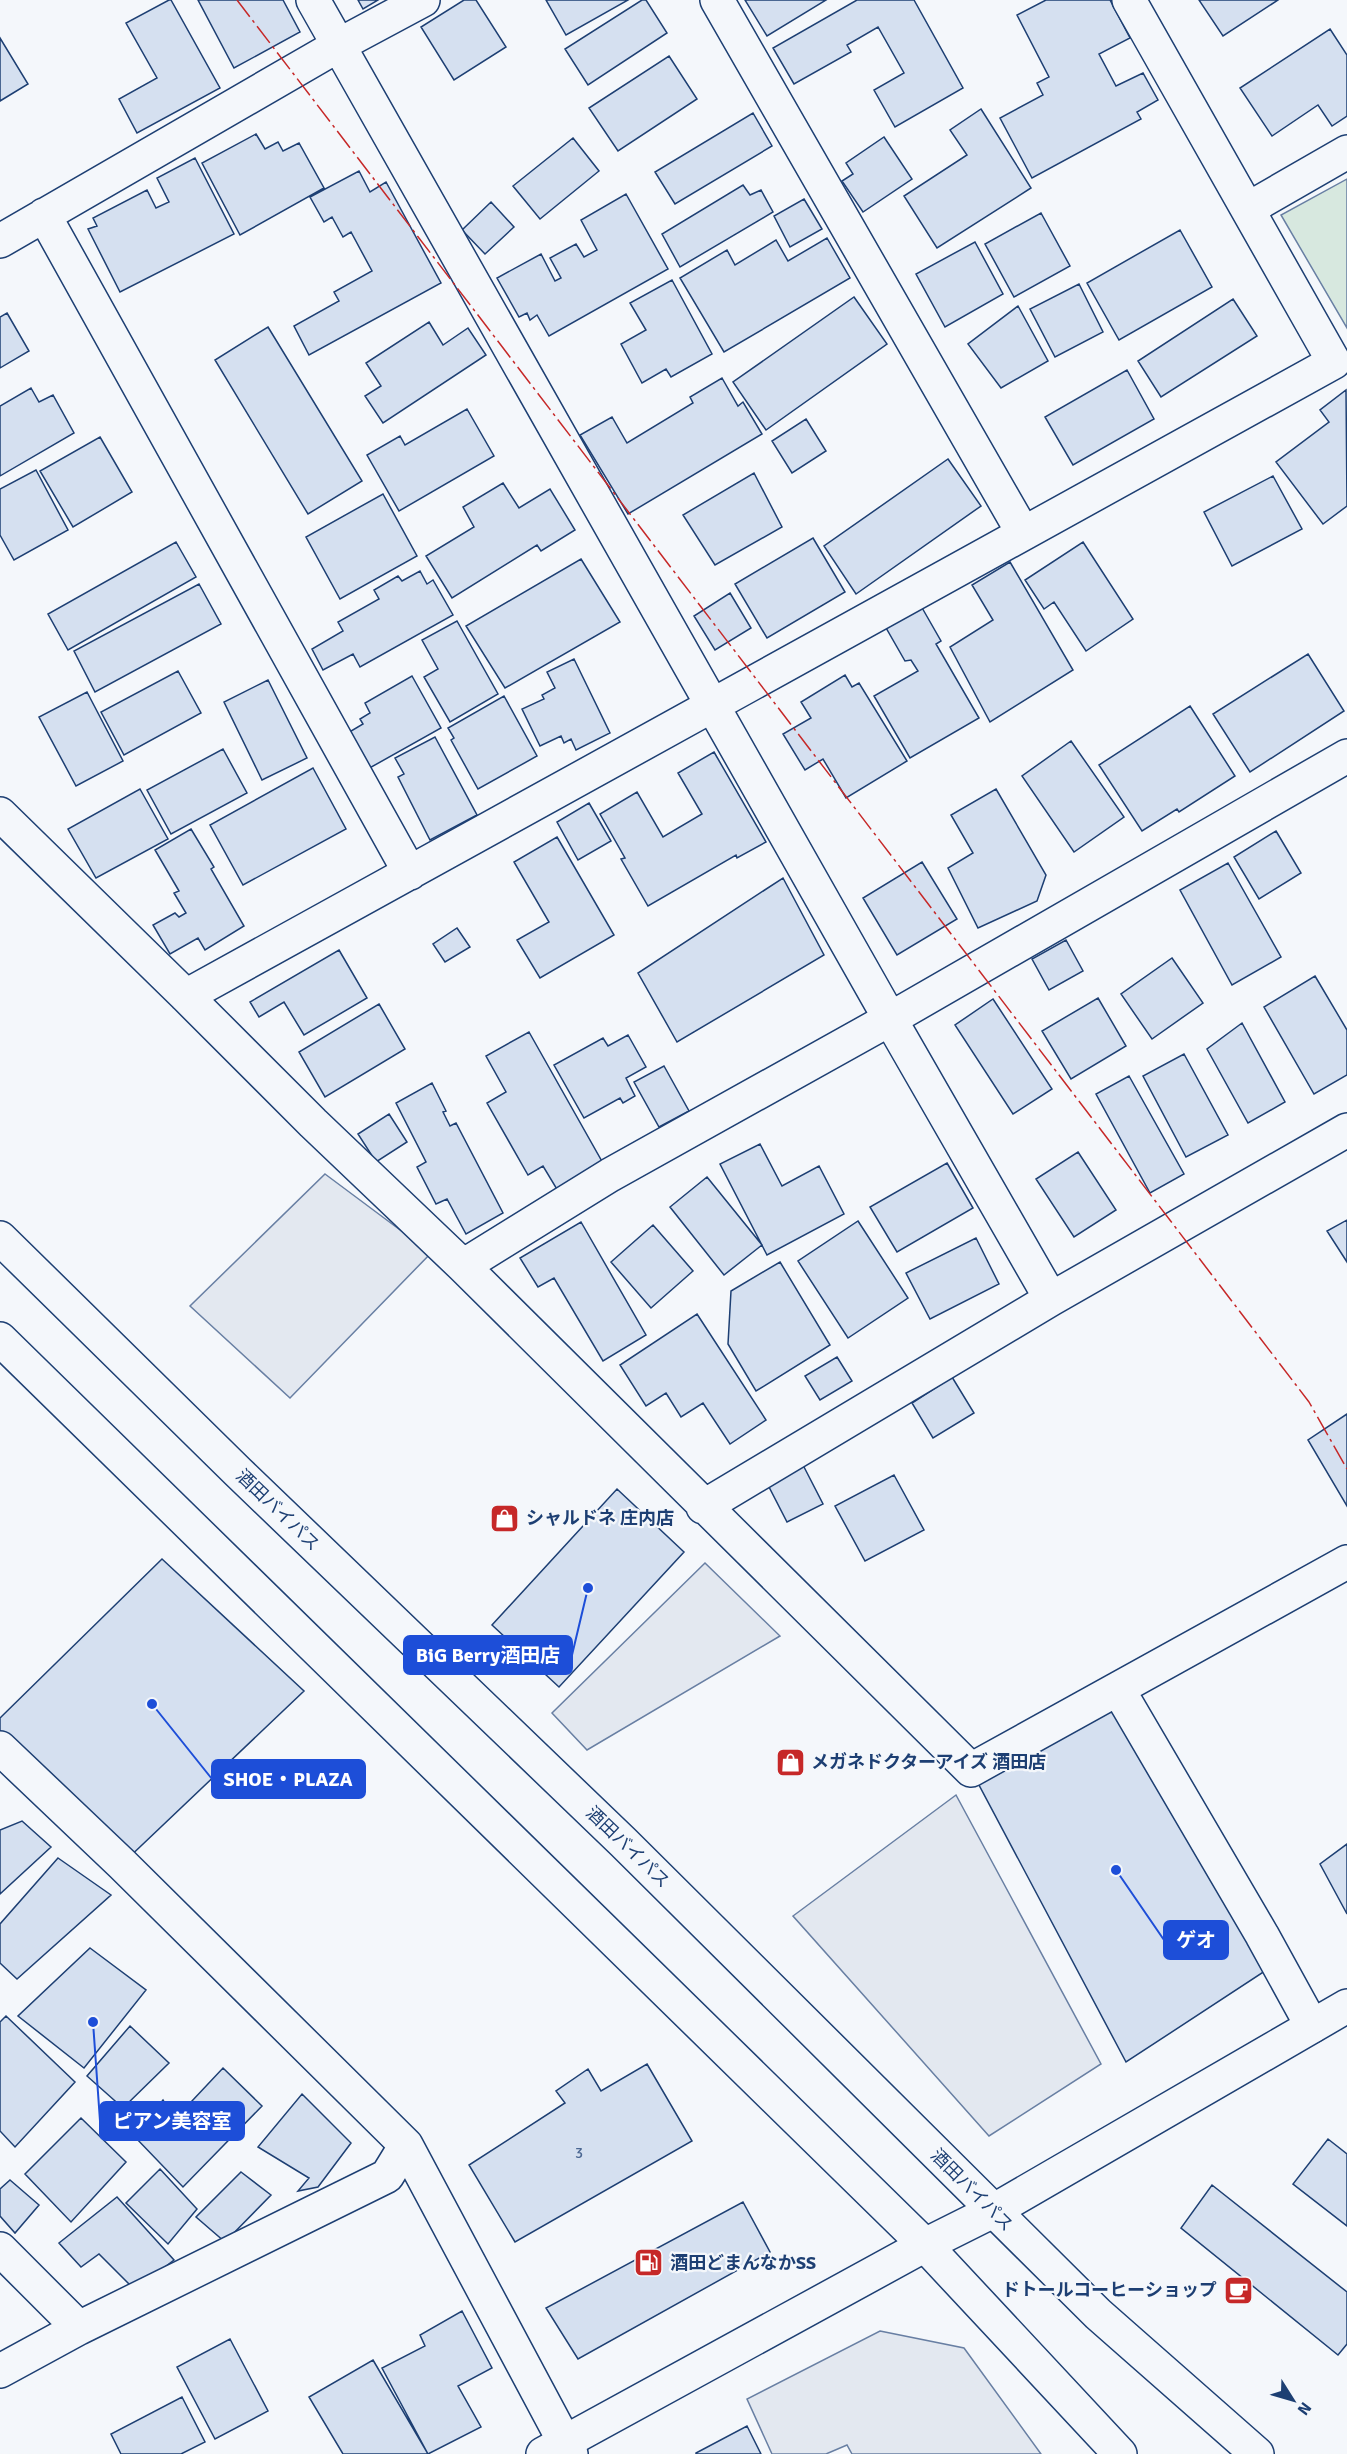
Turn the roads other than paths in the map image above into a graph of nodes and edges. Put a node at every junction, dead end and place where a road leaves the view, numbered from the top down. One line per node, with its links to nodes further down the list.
1 (313, 0): 5 (main road)
2 (423, 0): 5 (main road)
3 (717, 0): 10 (main road)
4 (1129, 0): 7 (main road)
5 (339, 45): 8 (main road); 11 (main road)
6 (1347, 152): 7 (main road)
7 (1248, 209): 10 (main road)
8 (44, 215): 9 (main road); 14 (main road)
9 (0, 241)
10 (1022, 531): 11 (main road)
11 (714, 705): 14 (main road); 16 (main road)
12 (1347, 756): 16 (main road)
13 (0, 814): 15 (main road)
14 (410, 873): 15 (main road)
15 (186, 996): 19 (main road)
16 (890, 1019): 19 (main road); 20 (main road)
17 (1347, 1130): 20 (main road)
18 (0, 1238): 29 (main road, 酒田バイパス)
19 (463, 1266): 22 (main road)
20 (1051, 1299): 22 (main road)
21 (0, 1339): 30 (main road)
22 (703, 1506): 24 (main road)
23 (1347, 1562): 24 (main road)
24 (1118, 1689): 27 (main road)
25 (0, 1748): 28 (main road)
26 (1347, 2006): 27 (main road)
27 (1312, 2026): 29 (main road)
28 (406, 2145): 32 (main road); 34 (main road)
29 (993, 2211): 30 (main road); 36 (main road, 酒田バイパス)
30 (925, 2246): 34 (main road); 35 (main road)
31 (0, 2249): 32 (main road)
32 (79, 2328): 33 (main road)
33 (0, 2371)
34 (560, 2450)
35 (1120, 2454)
36 (1257, 2454)

